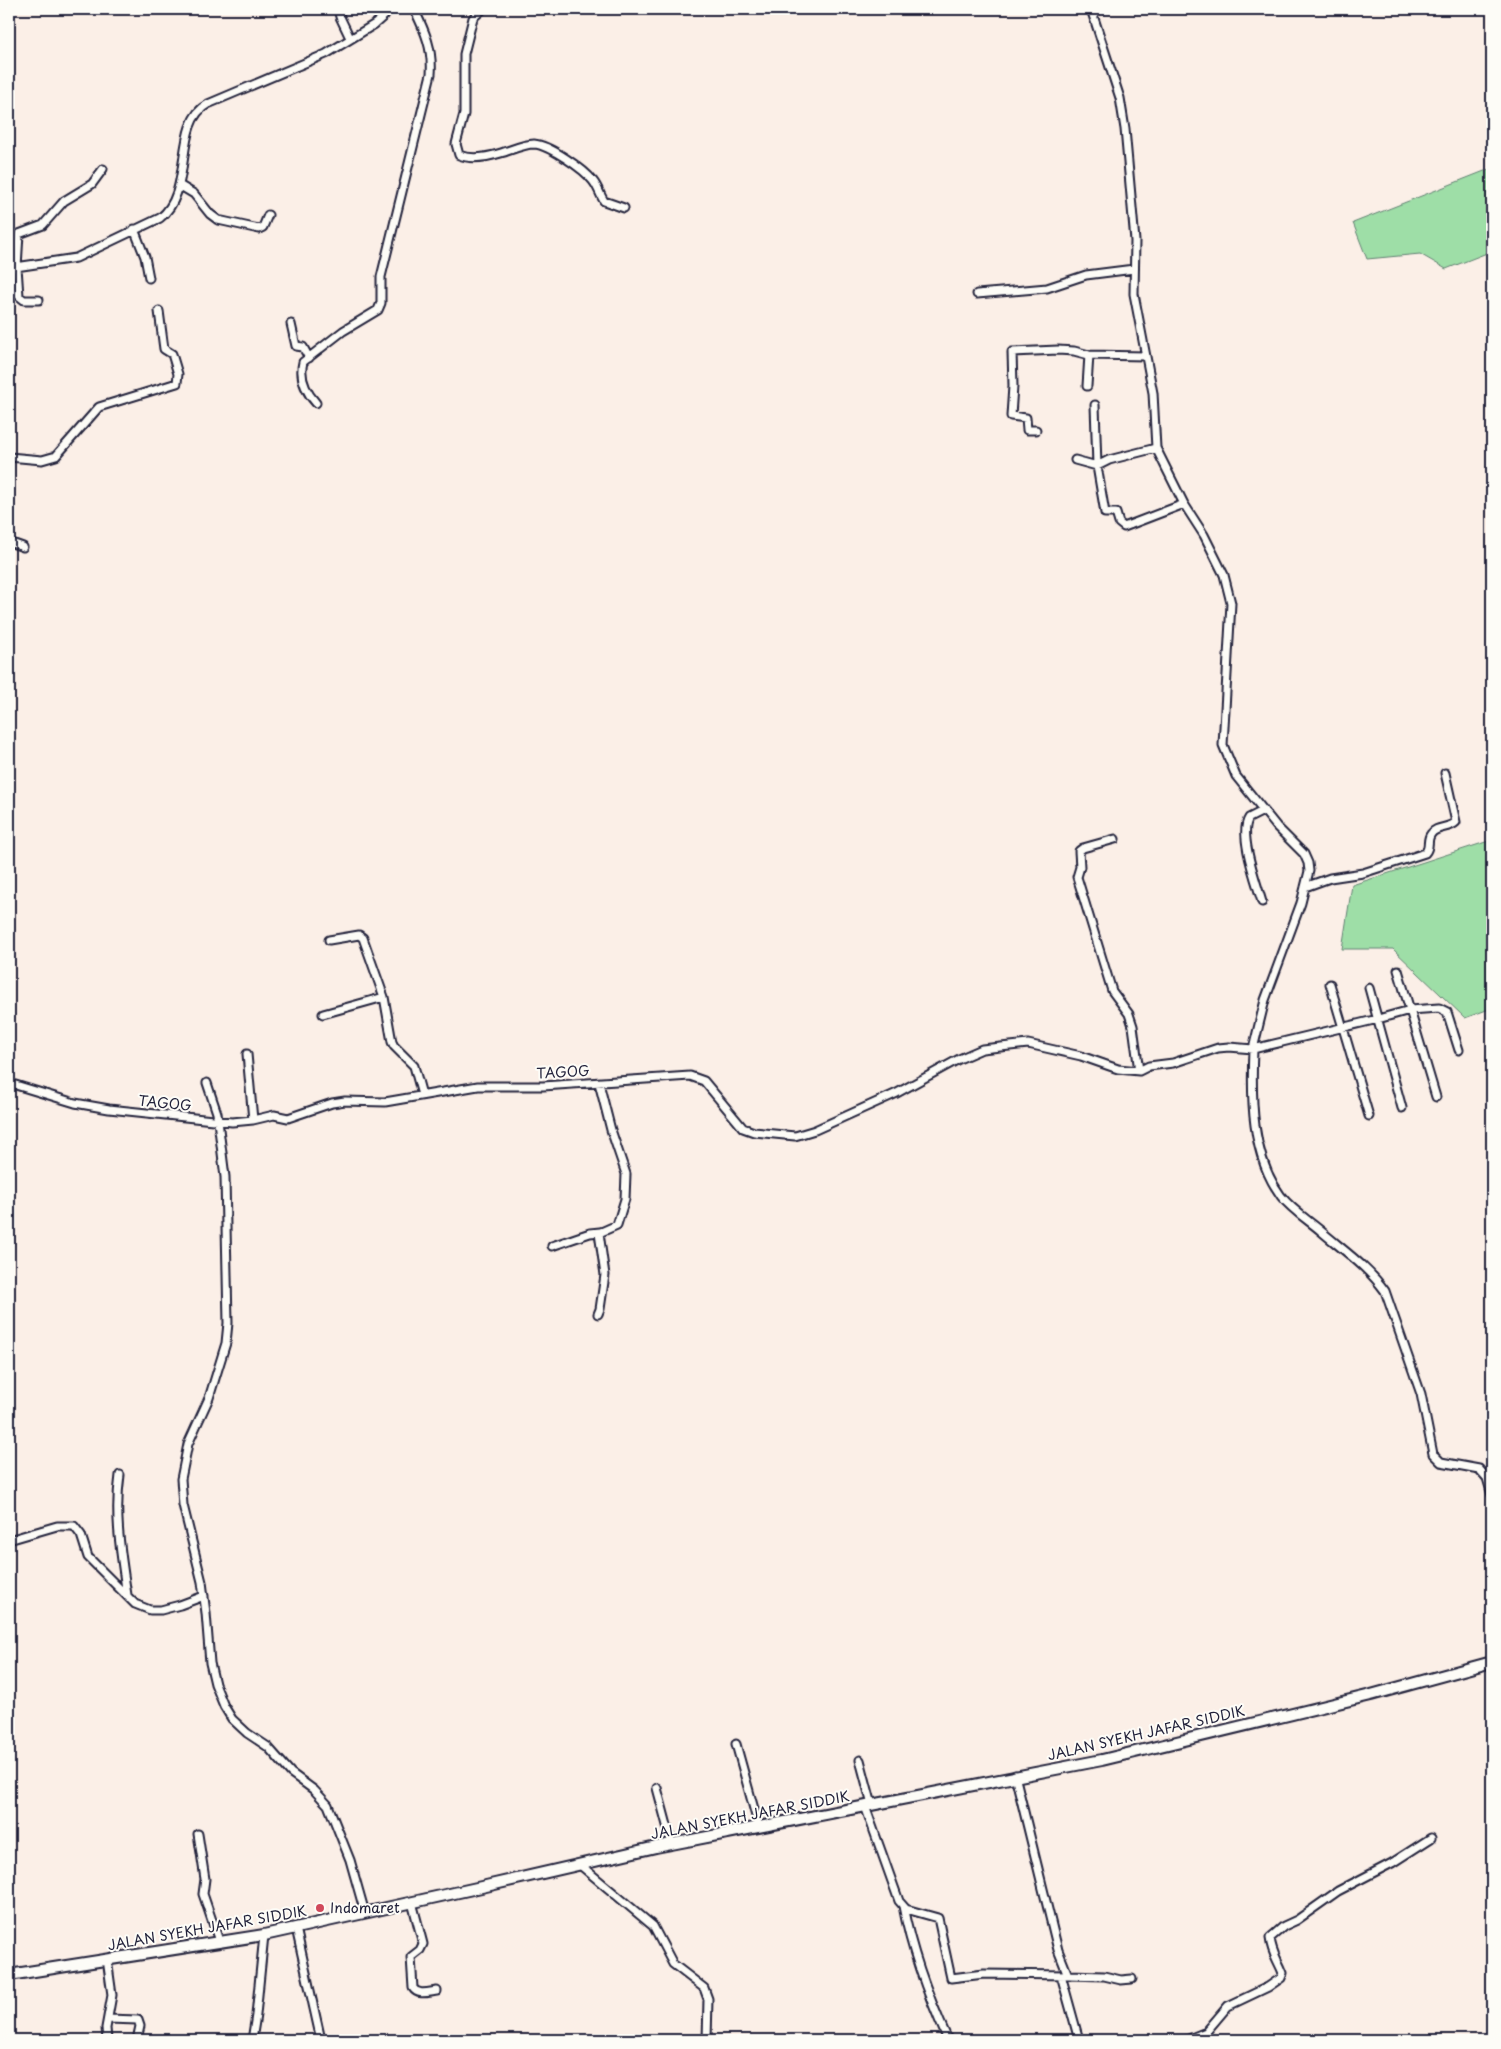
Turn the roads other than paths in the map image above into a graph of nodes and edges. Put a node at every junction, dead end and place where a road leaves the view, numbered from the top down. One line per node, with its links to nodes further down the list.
1 (338, 9): 6 (street)
2 (388, 9): 6 (street)
3 (414, 9): 21 (street)
4 (484, 9): 9 (street)
5 (1091, 9): 13 (street)
6 (350, 38): 8 (street)
7 (104, 170): 12 (street)
8 (179, 185): 10 (street); 11 (street)
9 (624, 208)
10 (268, 215)
11 (134, 229): 12 (street); 14 (street)
12 (13, 267): 16 (street)
13 (1134, 270): 15 (street); 20 (street)
14 (149, 278)
15 (977, 294)
16 (39, 300)
17 (159, 312): 27 (street)
18 (291, 324): 21 (street)
19 (1089, 355): 20 (street); 22 (street); 25 (street)
20 (1146, 356): 26 (street)
21 (309, 358): 23 (street)
22 (1087, 386)
23 (316, 403)
24 (1095, 405): 29 (street)
25 (1036, 430)
26 (1156, 448): 29 (street); 30 (street)
27 (9, 457)
28 (1075, 460): 29 (street)
29 (1097, 466): 30 (street)
30 (1184, 504): 34 (street)
31 (9, 542): 32 (street)
32 (23, 547)
33 (1445, 773): 36 (street)
34 (1263, 811): 36 (street); 37 (street)
35 (1115, 839): 50 (street)
36 (1305, 887): 47 (street)
37 (1262, 902)
38 (328, 940): 42 (street)
39 (1398, 970): 43 (street)
40 (1330, 984): 46 (street)
41 (1369, 988): 45 (street)
42 (384, 997): 44 (street); 54 (street)
43 (1410, 1010): 45 (street); 48 (street); 55 (street)
44 (323, 1014)
45 (1378, 1019): 46 (street); 56 (street)
46 (1344, 1027): 47 (street); 57 (street)
47 (1253, 1049): 50 (street); 64 (street)
48 (1459, 1050)
49 (247, 1054): 58 (street)
50 (1138, 1071): 53 (street, TAGOG)
51 (9, 1083): 59 (street, TAGOG)
52 (207, 1083): 59 (street)
53 (599, 1083): 54 (street, TAGOG); 60 (street)
54 (422, 1095): 58 (street, TAGOG)
55 (1436, 1097)
56 (1402, 1108)
57 (1369, 1116)
58 (253, 1120): 59 (street, TAGOG)
59 (218, 1121): 68 (street)
60 (600, 1232): 61 (street); 62 (street)
61 (552, 1246)
62 (598, 1314)
63 (120, 1475): 67 (street)
64 (1490, 1477): 65 (street)
65 (1492, 1495)
66 (9, 1540): 67 (street)
67 (127, 1596): 68 (street)
68 (204, 1596): 82 (street)
69 (1492, 1662): 72 (main road, JALAN SYEKH JAFAR SIDDIK)
70 (736, 1744): 75 (street)
71 (860, 1760): 74 (street)
72 (1016, 1775): 74 (main road, JALAN SYEKH JAFAR SIDDIK); 88 (street)
73 (657, 1788): 78 (street)
74 (868, 1806): 75 (main road, JALAN SYEKH JAFAR SIDDIK); 81 (street)
75 (760, 1827): 78 (main road, JALAN SYEKH JAFAR SIDDIK)
76 (198, 1834): 85 (street)
77 (1431, 1838): 101 (street)
78 (672, 1844): 79 (main road, JALAN SYEKH JAFAR SIDDIK)
79 (579, 1864): 80 (main road, JALAN SYEKH JAFAR SIDDIK); 98 (street)
80 (412, 1902): 82 (main road, JALAN SYEKH JAFAR SIDDIK); 90 (street)
81 (903, 1906): 88 (street); 99 (street)
82 (365, 1913): 83 (main road, JALAN SYEKH JAFAR SIDDIK)
83 (296, 1928): 84 (main road, JALAN SYEKH JAFAR SIDDIK); 95 (street)
84 (264, 1935): 85 (main road, JALAN SYEKH JAFAR SIDDIK); 94 (street)
85 (219, 1941): 86 (main road, JALAN SYEKH JAFAR SIDDIK)
86 (107, 1960): 87 (main road, JALAN SYEKH JAFAR SIDDIK); 91 (street)
87 (9, 1975)
88 (1064, 1975): 89 (street); 100 (street)
89 (1132, 1979)
90 (437, 1991)
91 (108, 2019): 92 (street); 93 (street)
92 (107, 2040)
93 (137, 2040)
94 (252, 2040)
95 (321, 2040)
96 (447, 2040): 97 (street)
97 (465, 2040)
98 (707, 2040)
99 (948, 2040)
100 (1080, 2040)
101 (1186, 2040)

